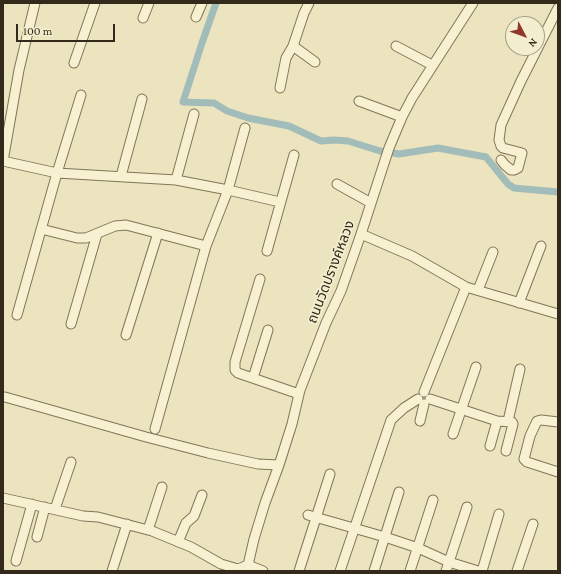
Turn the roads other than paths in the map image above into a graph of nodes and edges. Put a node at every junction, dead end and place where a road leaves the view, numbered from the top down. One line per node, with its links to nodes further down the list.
1 (35, 3): 24 (street)
2 (95, 3): 13 (street)
3 (149, 3): 9 (street)
4 (202, 3): 8 (street)
5 (309, 3): 10 (street)
6 (473, 3): 14 (street, ถนนวัดปรางค์หลวง)
7 (558, 8): 23 (street)
8 (196, 17)
9 (143, 18)
10 (293, 46): 12 (street); 15 (street)
11 (396, 46): 14 (street)
12 (316, 62)
13 (74, 63)
14 (432, 65): 20 (street, ถนนวัดปรางค์หลวง)
15 (280, 88)
16 (81, 95): 25 (street)
17 (142, 99): 26 (street)
18 (359, 102): 20 (street)
19 (194, 114): 27 (street)
20 (402, 117): 31 (street, ถนนวัดปรางค์หลวง)
21 (245, 128): 29 (street)
22 (294, 155): 30 (street)
23 (501, 160)
24 (3, 161): 25 (street)
25 (57, 173): 26 (street); 32 (street)
26 (121, 176): 27 (street)
27 (176, 180): 29 (street)
28 (337, 184): 31 (street)
29 (228, 190): 30 (street); 36 (street)
30 (280, 202): 38 (street)
31 (371, 203): 35 (street, ถนนวัดปรางค์หลวง)
32 (41, 229): 34 (street); 45 (street)
33 (158, 233): 34 (street); 36 (street); 48 (street)
34 (97, 234): 46 (street)
35 (361, 234): 41 (street); 52 (street, ถนนวัดปรางค์หลวง)
36 (206, 246): 60 (street)
37 (541, 246): 43 (street)
38 (267, 251)
39 (493, 252): 42 (street)
40 (260, 279): 51 (street)
41 (466, 287): 42 (street); 54 (street)
42 (478, 290): 43 (street)
43 (519, 303): 44 (street)
44 (558, 314)
45 (17, 315)
46 (71, 324)
47 (268, 330): 51 (street)
48 (126, 335)
49 (476, 367): 55 (street)
50 (520, 369): 58 (street)
51 (253, 378): 52 (street)
52 (299, 394): 65 (street, ถนนวัดปรางค์หลวง)
53 (5, 397): 65 (street)
54 (424, 399): 55 (street); 56 (street); 81 (street)
55 (460, 410): 57 (street); 61 (street)
56 (420, 421)
57 (497, 421): 58 (street); 62 (street)
58 (508, 421): 63 (street)
59 (558, 422): 66 (street)
60 (155, 429)
61 (453, 434)
62 (490, 446)
63 (506, 451)
64 (71, 462): 76 (street)
65 (279, 465): 89 (street, ถนนวัดปรางค์หลวง)
66 (558, 472)
67 (330, 474): 78 (street)
68 (162, 487): 82 (street)
69 (399, 492): 84 (street)
70 (202, 495): 85 (street)
71 (3, 498): 73 (street)
72 (433, 500): 86 (street)
73 (32, 504): 74 (street); 87 (street)
74 (45, 507): 76 (street); 83 (street)
75 (467, 507): 88 (street)
76 (55, 508): 79 (street)
77 (499, 514): 98 (street)
78 (312, 516): 81 (street); 92 (street)
79 (127, 524): 82 (street); 90 (street)
80 (533, 524): 99 (street)
81 (355, 528): 84 (street); 93 (street)
82 (148, 530): 85 (street)
83 (37, 537)
84 (385, 537): 86 (street); 94 (street)
85 (178, 542): 89 (street)
86 (418, 548): 88 (street); 95 (street)
87 (16, 561)
88 (449, 562): 96 (street); 97 (street)
89 (248, 565): 91 (street)
90 (112, 571)
91 (263, 571)
92 (299, 571)
93 (340, 571)
94 (374, 571)
95 (410, 571)
96 (446, 571)
97 (478, 571)
98 (482, 571)
99 (517, 571)

